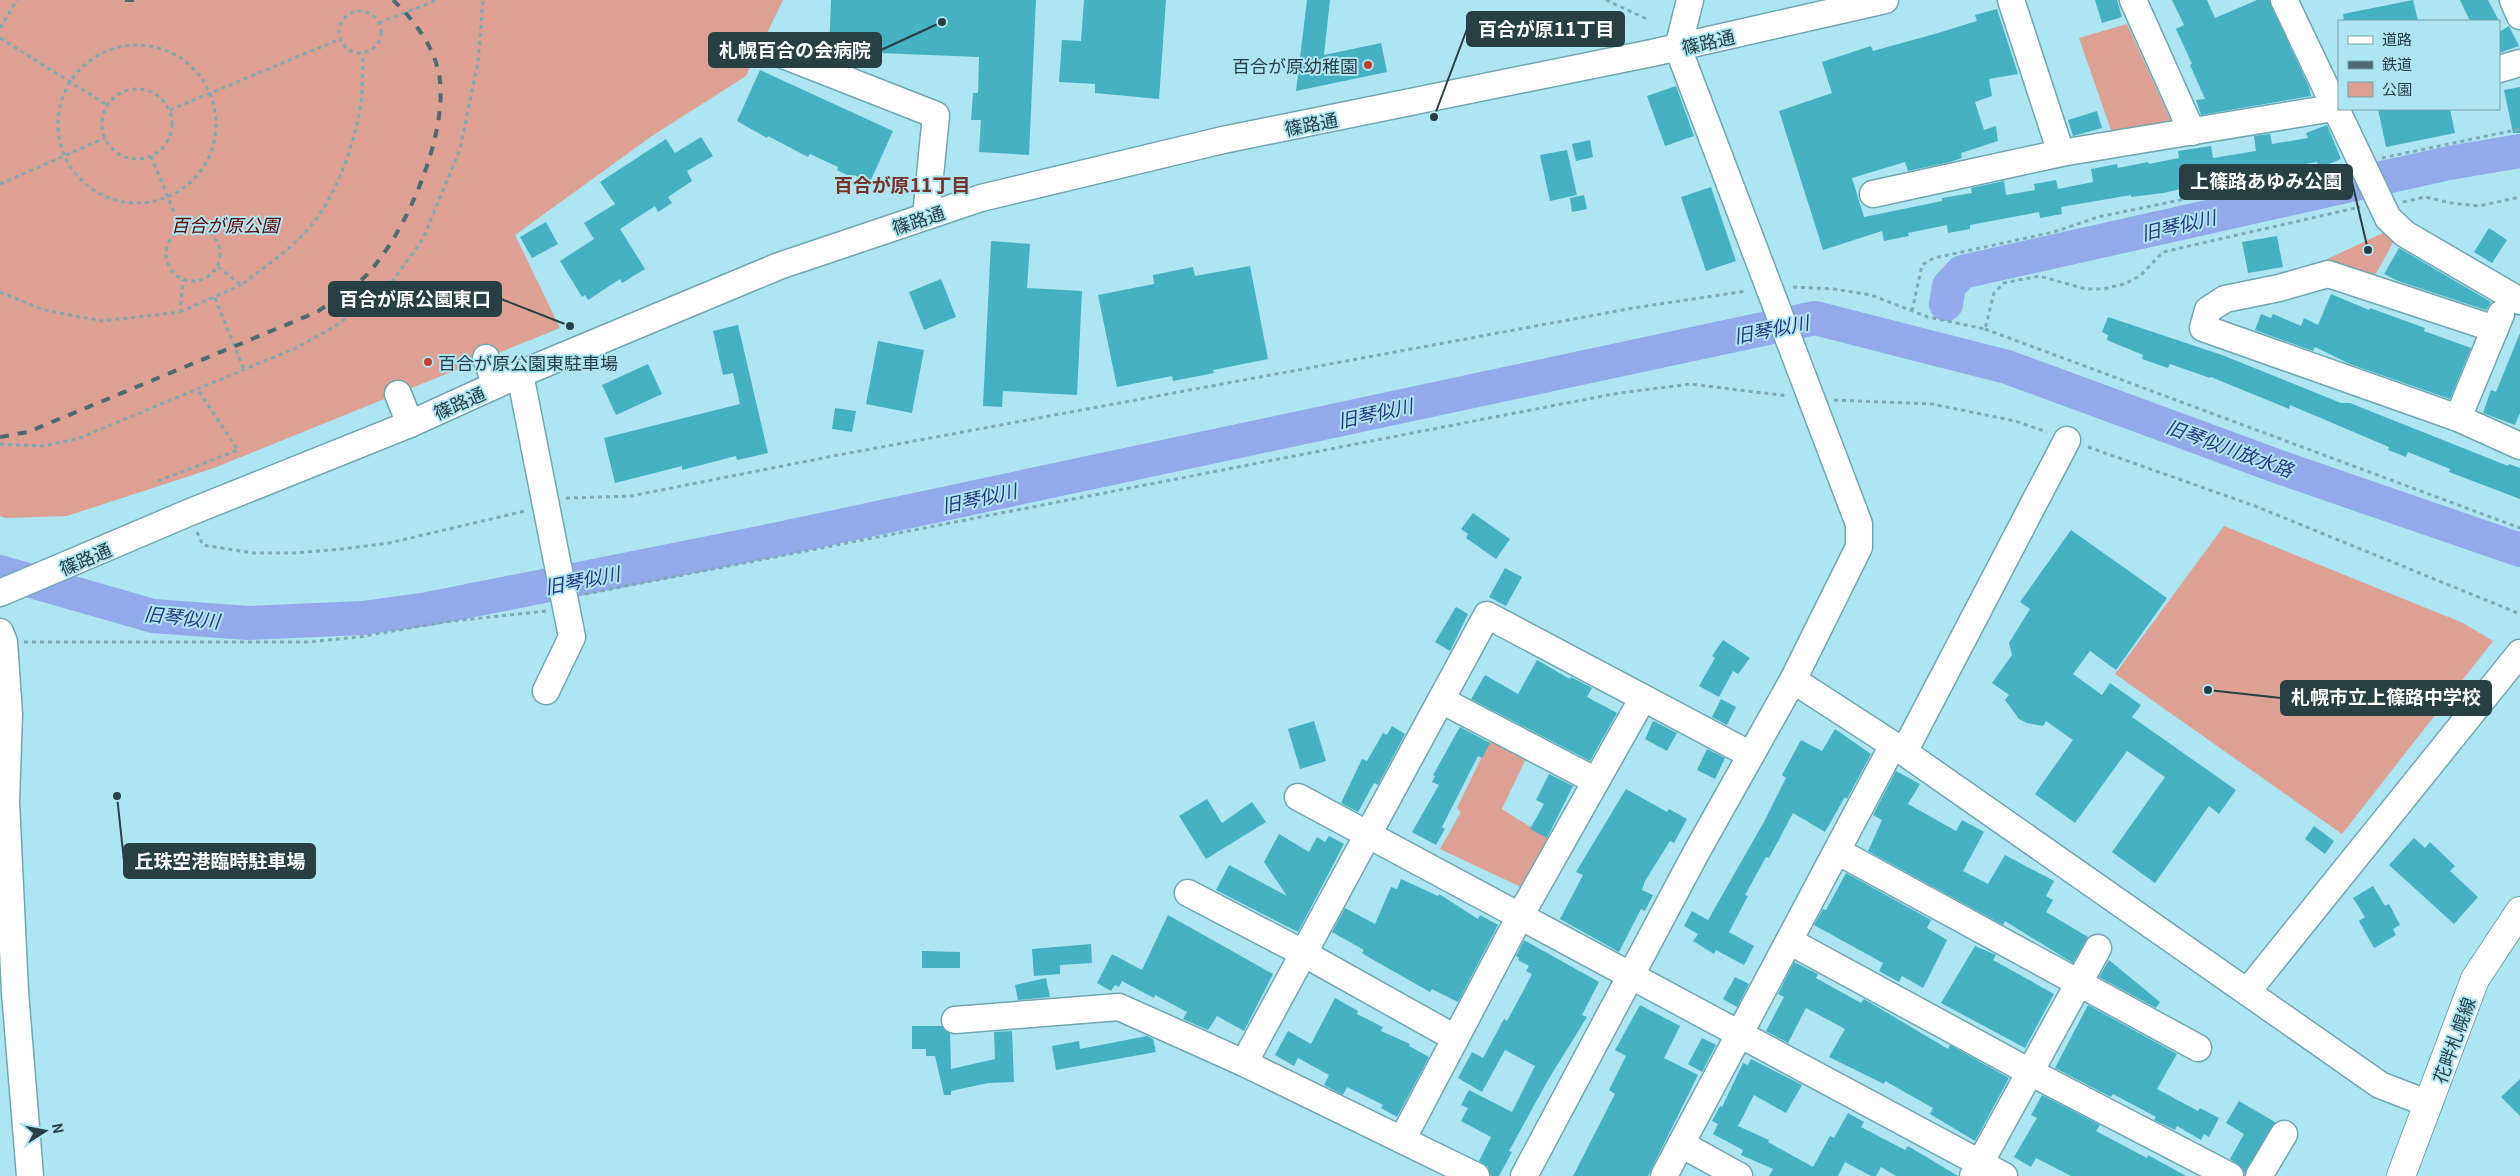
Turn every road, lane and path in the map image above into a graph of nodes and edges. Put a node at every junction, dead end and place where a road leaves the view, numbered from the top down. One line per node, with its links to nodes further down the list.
1 (17, 0): 14 (path)
2 (438, 0): 13 (path)
3 (484, 0): 53 (path)
4 (1606, 0): 12 (path)
5 (1690, 0): 17 (street)
6 (1885, 0): 17 (street, 篠路通)
7 (2011, 0): 30 (street)
8 (2133, 0): 28 (street)
9 (2284, 0): 25 (street)
10 (2513, 0): 11 (street)
11 (2520, 16)
12 (1649, 20)
13 (379, 23): 16 (path); 18 (path)
14 (0, 28)
15 (0, 38): 22 (path)
16 (340, 39): 18 (path); 23 (path)
17 (1678, 48): 39 (street, 篠路通); 45 (street)
18 (363, 54): 43 (path)
19 (784, 55): 39 (street)
20 (2520, 63): 21 (street)
21 (2500, 69)
22 (70, 82): 23 (path); 24 (path); 31 (path)
23 (210, 93): 26 (path); 36 (path)
24 (107, 105): 26 (path); 29 (path)
25 (2336, 107): 28 (street); 33 (street)
26 (170, 110): 32 (path)
27 (2520, 129): 33 (path)
28 (2192, 132): 30 (street)
29 (105, 138): 31 (path); 32 (path)
30 (2061, 153): 35 (street)
31 (65, 156): 34 (path); 36 (path)
32 (151, 156): 36 (path)
33 (2362, 167): 38 (street); 48 (path)
34 (0, 184)
35 (1873, 194)
36 (168, 197): 40 (path)
37 (2520, 197): 38 (path)
38 (2378, 201): 47 (street); 50 (path)
39 (926, 216): 54 (street, 篠路通)
40 (182, 229): 41 (path); 42 (path)
41 (218, 267): 42 (path); 43 (path)
42 (183, 280): 49 (path)
43 (241, 285): 46 (path)
44 (0, 292): 49 (path)
45 (1773, 293): 48 (path); 58 (street); 65 (path)
46 (215, 298): 49 (path); 53 (path)
47 (2514, 298): 51 (street)
48 (1912, 311): 50 (path)
49 (180, 312)
50 (1985, 329): 67 (path)
51 (2495, 329): 59 (street); 59 (street)
52 (486, 358): 55 (street)
53 (244, 370): 56 (path)
54 (520, 374): 55 (street, 篠路通); 65 (street)
55 (496, 385): 60 (street, 篠路通)
56 (198, 390): 62 (path); 64 (path)
57 (398, 394): 60 (street)
58 (1809, 394): 61 (path); 69 (path); 73 (street)
59 (2458, 418): 63 (street)
60 (410, 424): 66 (street, 篠路通)
61 (2067, 440): 70 (path); 77 (street)
62 (0, 444)
63 (2520, 446)
64 (158, 481)
65 (547, 510): 66 (path); 69 (street)
66 (188, 513): 68 (street, 篠路通)
67 (2520, 528)
68 (0, 593)
69 (564, 600): 71 (path); 74 (street)
70 (2520, 614)
71 (2, 637): 103 (street)
72 (2520, 653): 91 (street)
73 (1793, 680): 77 (street); 78 (street)
74 (546, 691)
75 (1643, 698): 76 (street); 78 (street); 79 (street)
76 (1441, 700): 79 (street); 81 (street)
77 (1898, 748): 82 (street); 91 (street)
78 (1751, 755): 89 (street)
79 (1596, 781): 85 (street)
80 (1298, 797): 81 (street)
81 (1366, 835): 85 (street); 88 (street)
82 (1837, 852): 86 (street); 90 (street)
83 (1188, 893): 88 (street)
84 (2520, 911): 98 (main road, 花畔札幌線)
85 (1520, 916): 89 (street); 94 (street)
86 (1790, 941): 93 (street); 97 (street)
87 (2098, 948): 90 (street)
88 (1303, 953): 94 (street); 96 (street)
89 (1630, 976): 93 (street); 105 (street)
90 (2079, 983): 95 (street); 97 (street)
91 (2247, 992): 98 (street)
92 (955, 1020): 96 (street)
93 (1740, 1035): 101 (street); 102 (street)
94 (1455, 1038): 100 (street)
95 (2198, 1048)
96 (1244, 1063): 100 (street)
97 (2030, 1072): 102 (street); 109 (street)
98 (2429, 1104): 111 (main road, 花畔札幌線)
99 (2284, 1134): 110 (street)
100 (1402, 1140): 104 (street)
101 (1681, 1144): 106 (street); 107 (street)
102 (1976, 1170): 108 (street)
103 (30, 1176)
104 (1476, 1176)
105 (1524, 1176)
106 (1664, 1176)
107 (1739, 1176)
108 (2004, 1176)
109 (2230, 1176)
110 (2259, 1176)
111 (2401, 1176)

